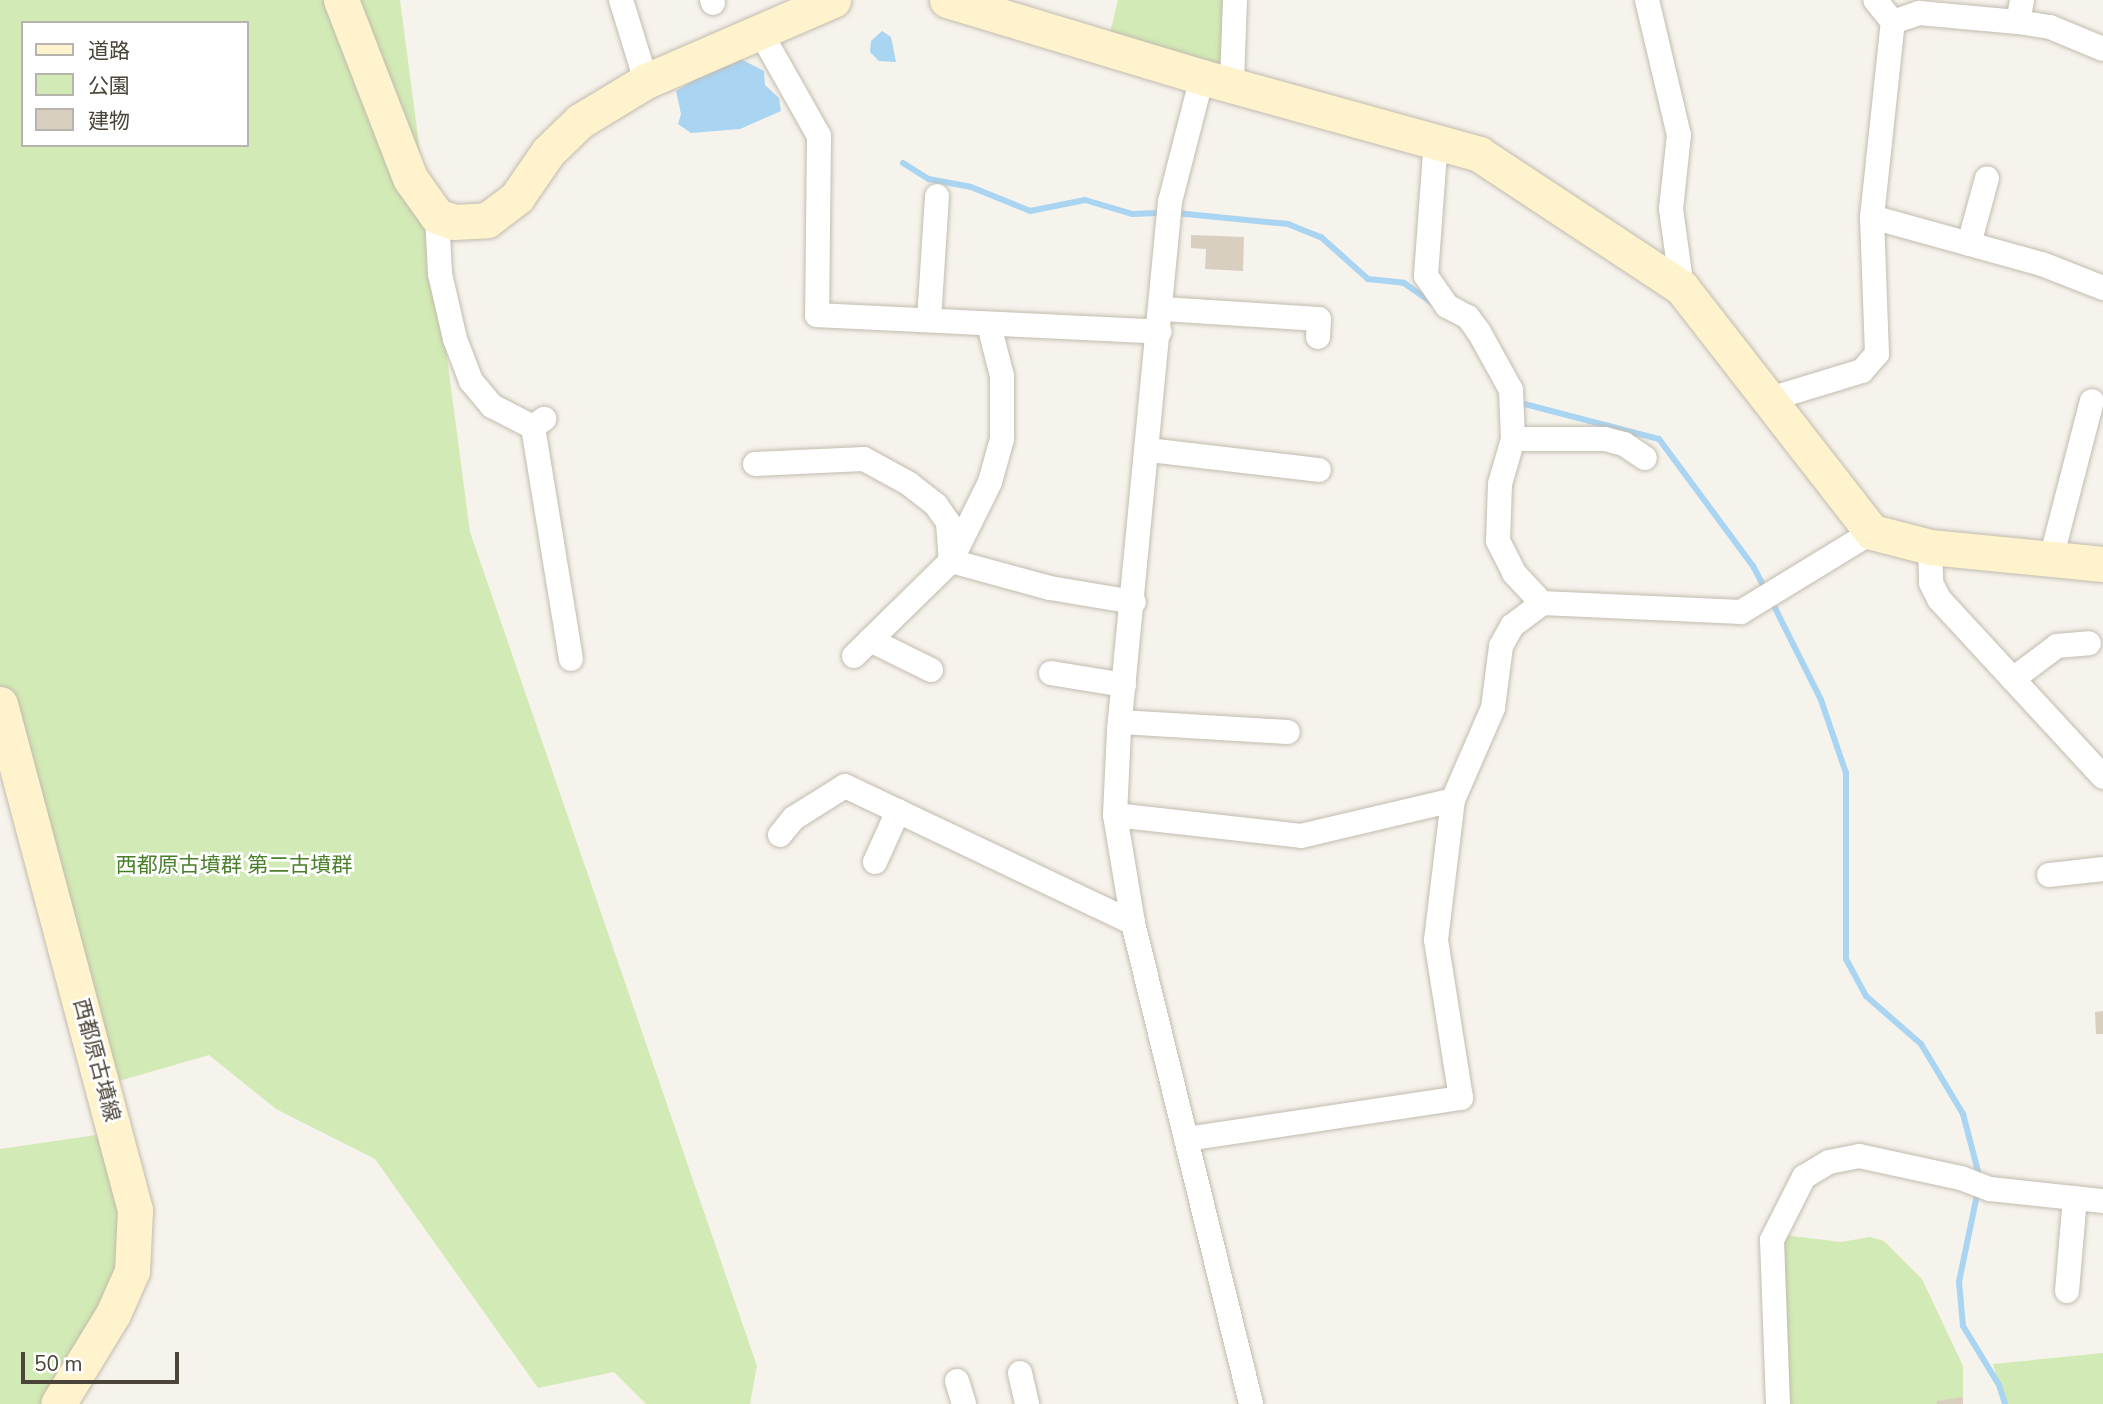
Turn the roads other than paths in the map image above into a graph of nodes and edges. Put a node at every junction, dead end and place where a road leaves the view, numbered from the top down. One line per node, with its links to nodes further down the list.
1 (341, 0): 17 (street)
2 (621, 0): 12 (street)
3 (833, 0): 10 (street)
4 (947, 0): 13 (street)
5 (1235, 0): 13 (street)
6 (1647, 0): 20 (street)
7 (1875, 0): 9 (street)
8 (2020, 11): 9 (street); 11 (street)
9 (1893, 22): 18 (street)
10 (761, 33): 12 (street); 22 (street)
11 (2103, 48)
12 (646, 80): 17 (street)
13 (1217, 80): 14 (street); 23 (street)
14 (1436, 139): 20 (street); 28 (street)
15 (1987, 178): 19 (street)
16 (937, 196): 22 (street)
17 (438, 216): 41 (street)
18 (1872, 217): 19 (street); 26 (street)
19 (1969, 244): 21 (street)
20 (1682, 288): 26 (street)
21 (2103, 288)
22 (929, 320): 24 (street)
23 (1161, 321): 24 (street); 25 (street); 29 (street)
24 (989, 325): 36 (street)
25 (1318, 337)
26 (1770, 399): 33 (street)
27 (2092, 401): 35 (street)
28 (1514, 428): 30 (street); 39 (street)
29 (1149, 450): 32 (street); 38 (street)
30 (1645, 458)
31 (755, 464): 36 (street)
32 (1319, 470)
33 (1872, 532): 34 (street); 39 (street)
34 (1930, 547): 35 (street); 44 (street)
35 (2050, 559): 37 (street)
36 (951, 561): 38 (street); 42 (street)
37 (2103, 564)
38 (1134, 602): 45 (street)
39 (1542, 603): 50 (street)
40 (2089, 643): 44 (street)
41 (571, 659)
42 (931, 670)
43 (1051, 673): 45 (street)
44 (2012, 679): 49 (street)
45 (1124, 685): 47 (street)
46 (0, 704): 63 (street, 西都原古墳線)
47 (1120, 722): 48 (street); 52 (street)
48 (1288, 732)
49 (2103, 777)
50 (1453, 800): 52 (street); 58 (street)
51 (898, 811): 53 (street); 54 (street); 57 (street)
52 (1115, 815): 57 (street)
53 (780, 835)
54 (875, 862)
55 (2103, 869): 56 (street)
56 (2049, 875)
57 (1133, 923): 58 (street)
58 (1186, 1139): 65 (street)
59 (2075, 1198): 60 (street); 61 (street); 66 (street)
60 (2103, 1201)
61 (2067, 1291)
62 (1020, 1373): 64 (street)
63 (58, 1404)
64 (1027, 1404)
65 (1251, 1404)
66 (1778, 1404)

